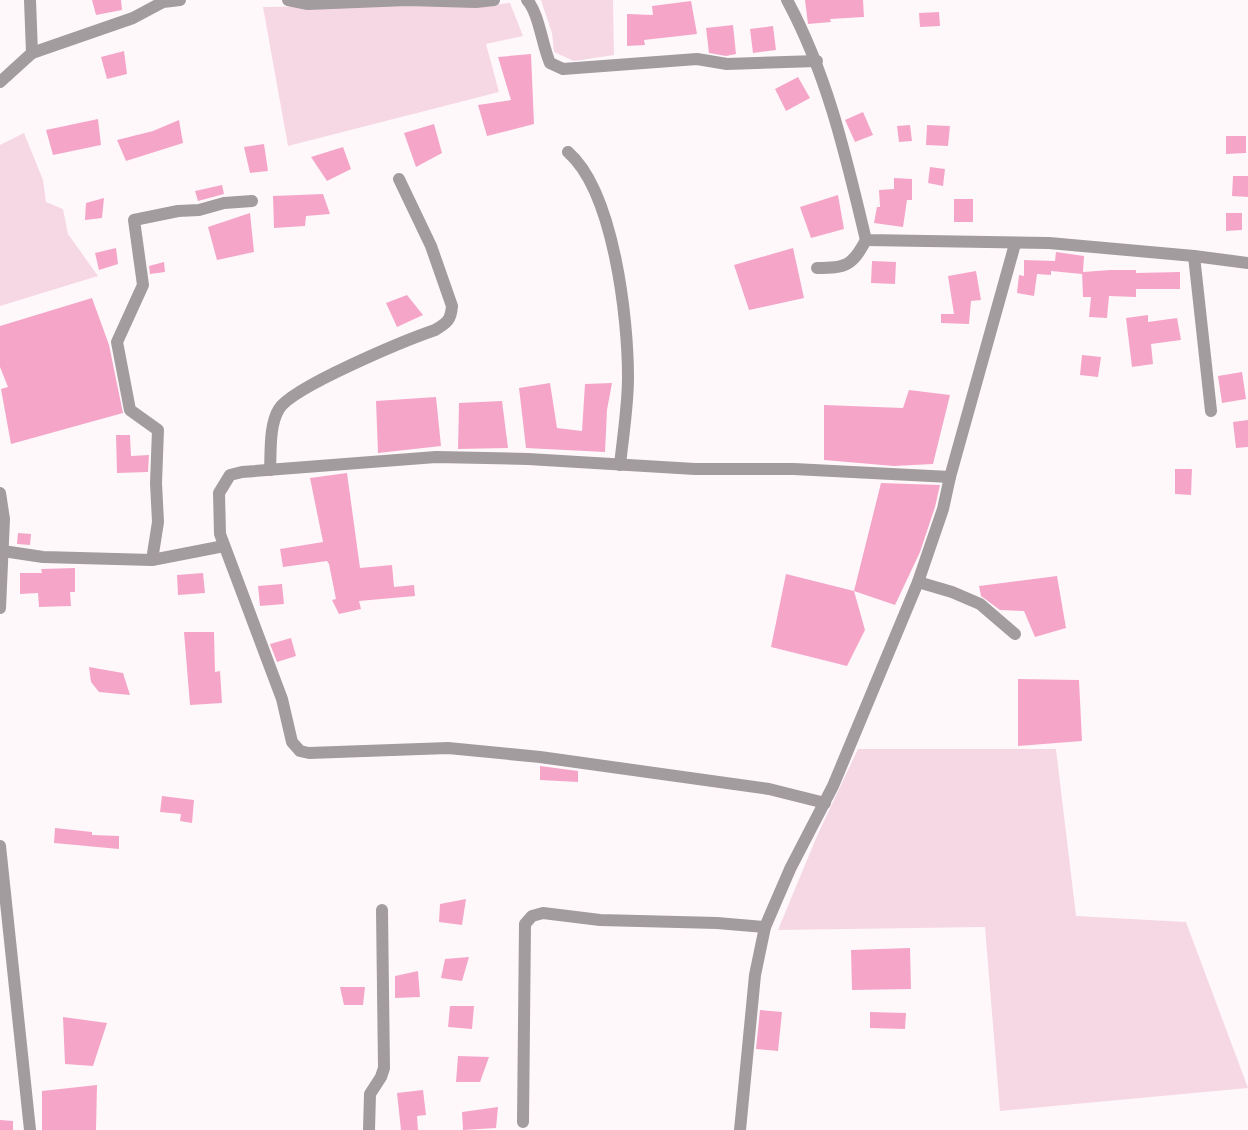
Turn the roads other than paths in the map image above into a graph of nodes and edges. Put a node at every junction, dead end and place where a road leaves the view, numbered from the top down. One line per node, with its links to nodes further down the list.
1 (30, 0): 7 (street)
2 (180, 0): 7 (street)
3 (288, 0): 4 (street)
4 (494, 0)
5 (527, 0): 8 (street)
6 (787, 0): 8 (street)
7 (32, 53): 9 (street)
8 (817, 61): 13 (street)
9 (0, 82)
10 (568, 152): 19 (street)
11 (399, 179): 20 (street)
12 (252, 201): 25 (street)
13 (866, 240): 14 (street); 17 (street)
14 (1014, 244): 15 (street); 21 (street)
15 (1194, 256): 16 (street); 18 (street)
16 (1248, 263)
17 (817, 268)
18 (1211, 411)
19 (620, 465): 20 (street); 21 (street)
20 (270, 470): 23 (street)
21 (950, 477): 26 (street)
22 (0, 493): 24 (street)
23 (224, 546): 25 (street); 29 (street)
24 (3, 552): 25 (street); 27 (street)
25 (152, 560)
26 (918, 582): 28 (street); 29 (street)
27 (0, 608)
28 (1015, 634)
29 (824, 803): 32 (street)
30 (0, 846): 34 (street)
31 (382, 910): 35 (street)
32 (765, 927): 33 (street); 36 (street)
33 (523, 1122)
34 (30, 1130)
35 (369, 1130)
36 (740, 1130)

